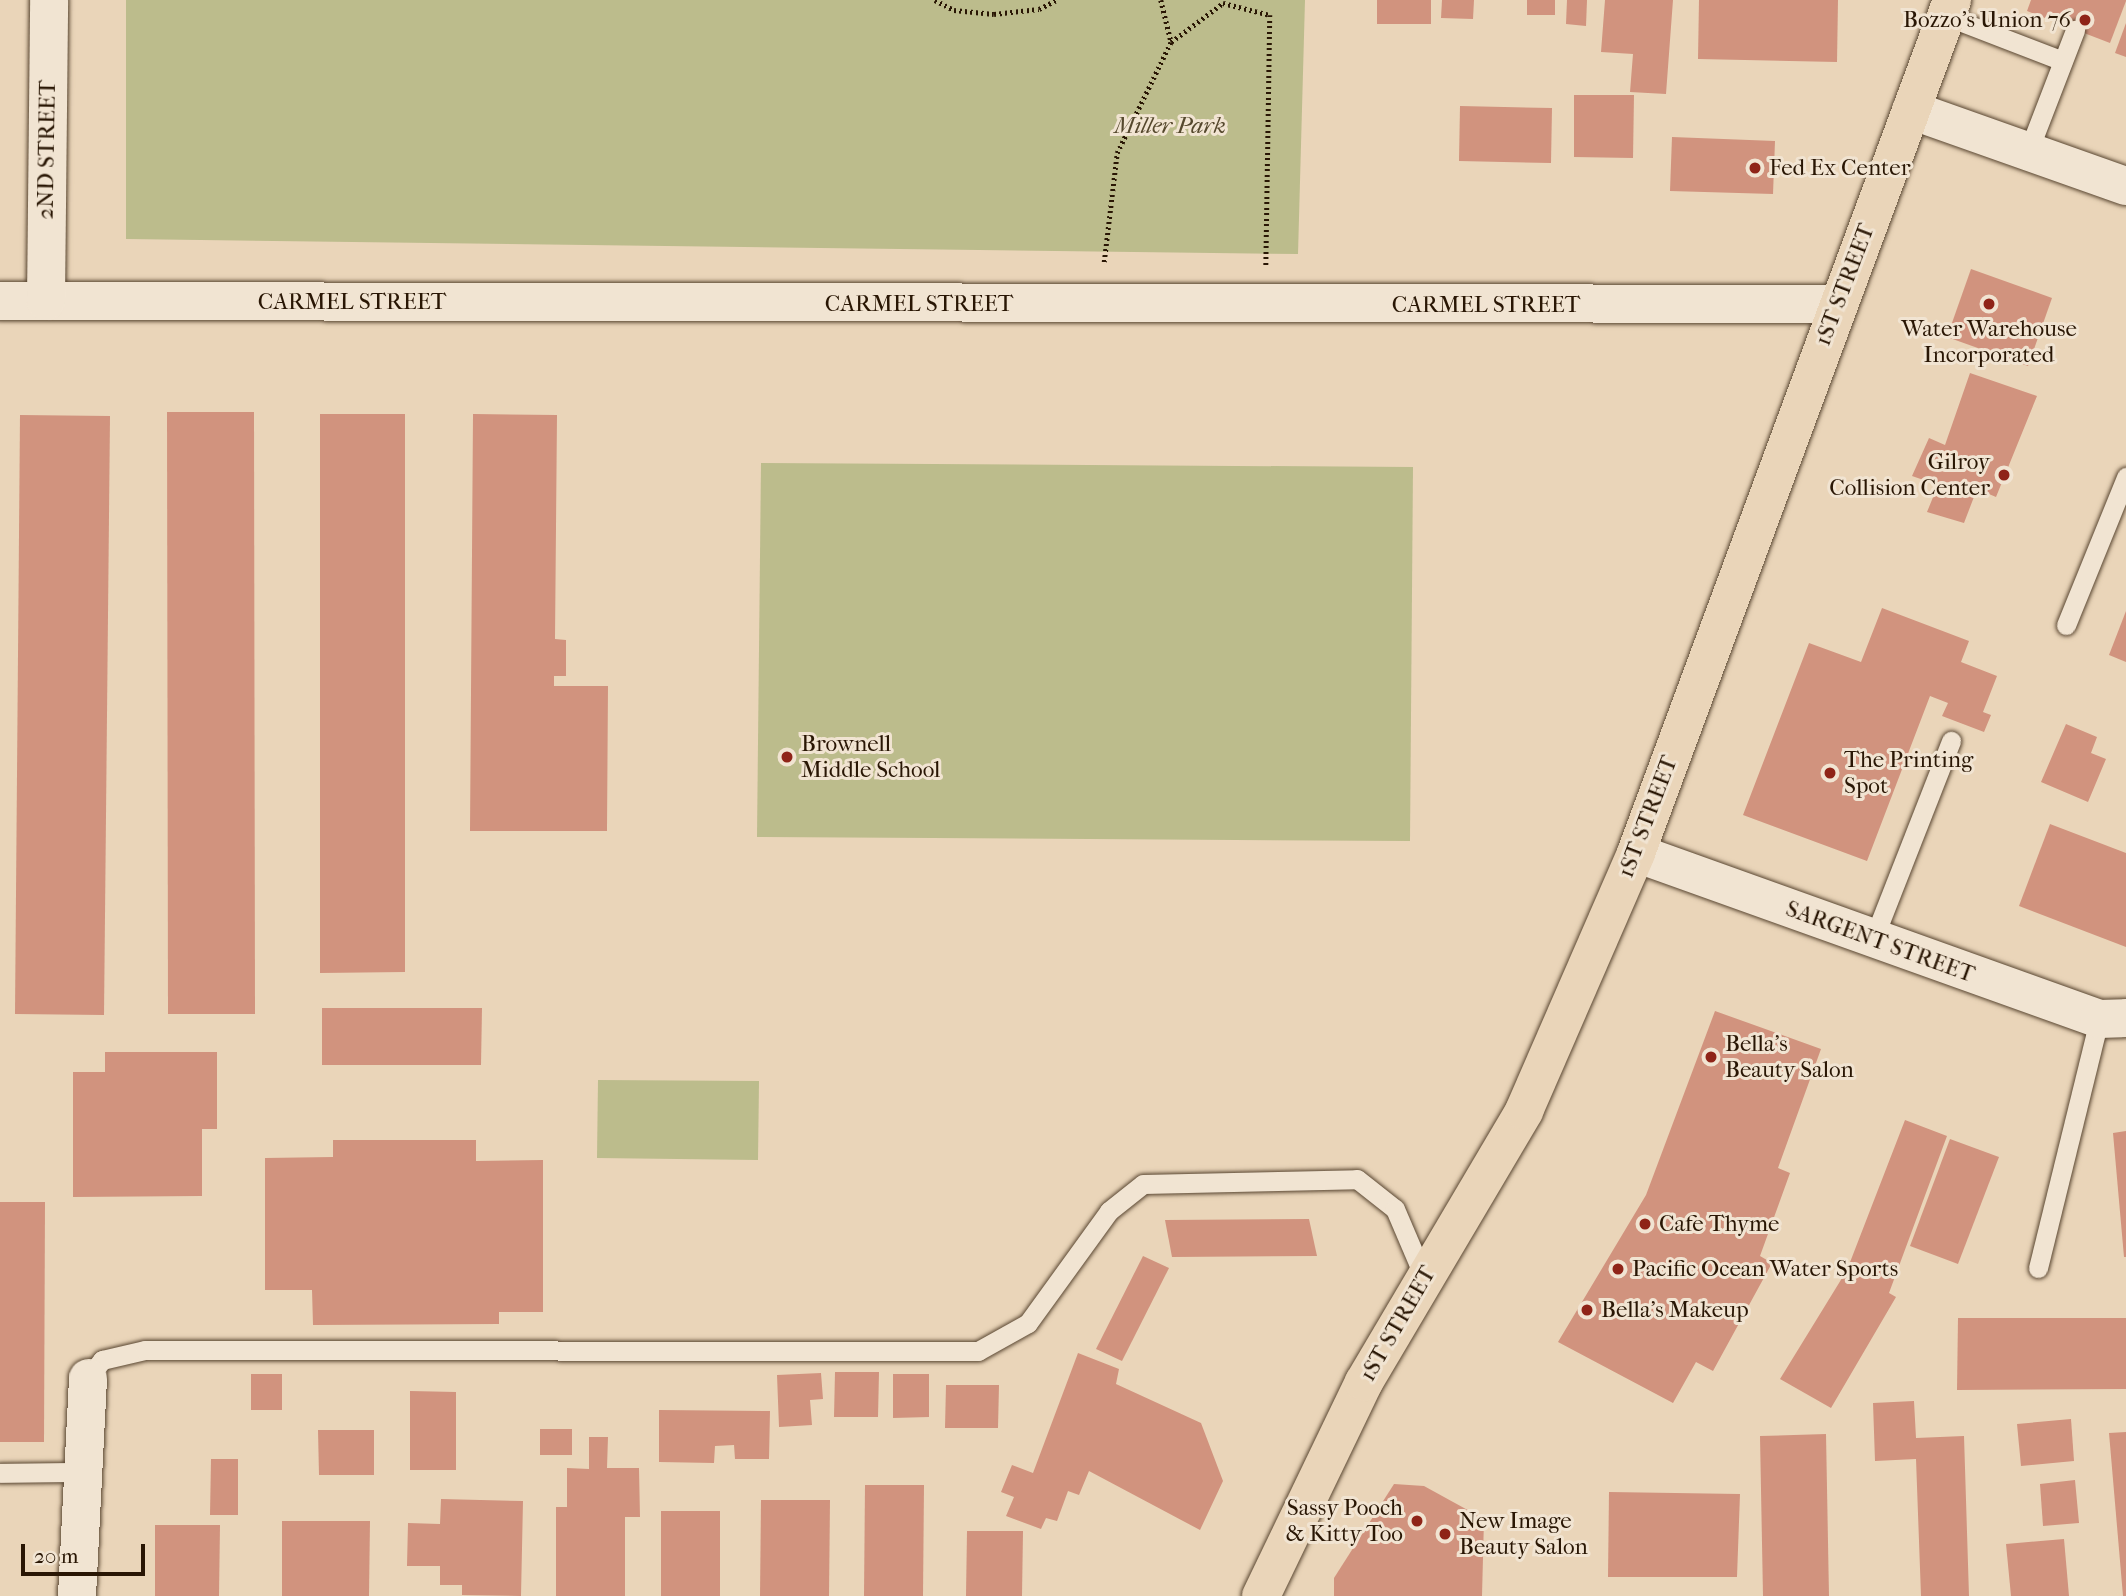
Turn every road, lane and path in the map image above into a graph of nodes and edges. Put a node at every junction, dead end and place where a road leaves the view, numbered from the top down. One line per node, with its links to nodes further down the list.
1 (49, 0): 13 (street, 2ND STREET)
2 (935, 0): 3 (path)
3 (1057, 0)
4 (1161, 0): 7 (path)
5 (1949, 8): 8 (lane); 9 (main road, 1ST STREET)
6 (2076, 30): 8 (lane)
7 (1171, 42): 15 (path); 16 (path)
8 (2063, 61): 10 (lane)
9 (1911, 110): 10 (street); 14 (main road, 1ST STREET)
10 (2028, 152): 11 (street)
11 (2126, 186)
12 (0, 301): 13 (street, CARMEL STREET)
13 (46, 301): 15 (street, CARMEL STREET)
14 (1838, 304): 16 (street, CARMEL STREET); 20 (main road, 1ST STREET)
15 (1101, 305): 16 (street, CARMEL STREET)
16 (1265, 305)
17 (2126, 477): 18 (lane)
18 (2066, 625)
19 (1951, 741): 21 (lane)
20 (1636, 853): 21 (street, SARGENT STREET); 24 (main road, 1ST STREET)
21 (1872, 940): 22 (street, SARGENT STREET)
22 (2113, 1019): 23 (lane)
23 (2038, 1268)
24 (1424, 1277): 25 (lane); 29 (main road, 1ST STREET)
25 (88, 1378): 26 (street)
26 (83, 1472): 27 (lane); 28 (street)
27 (0, 1473)
28 (77, 1596)
29 (1261, 1596)

